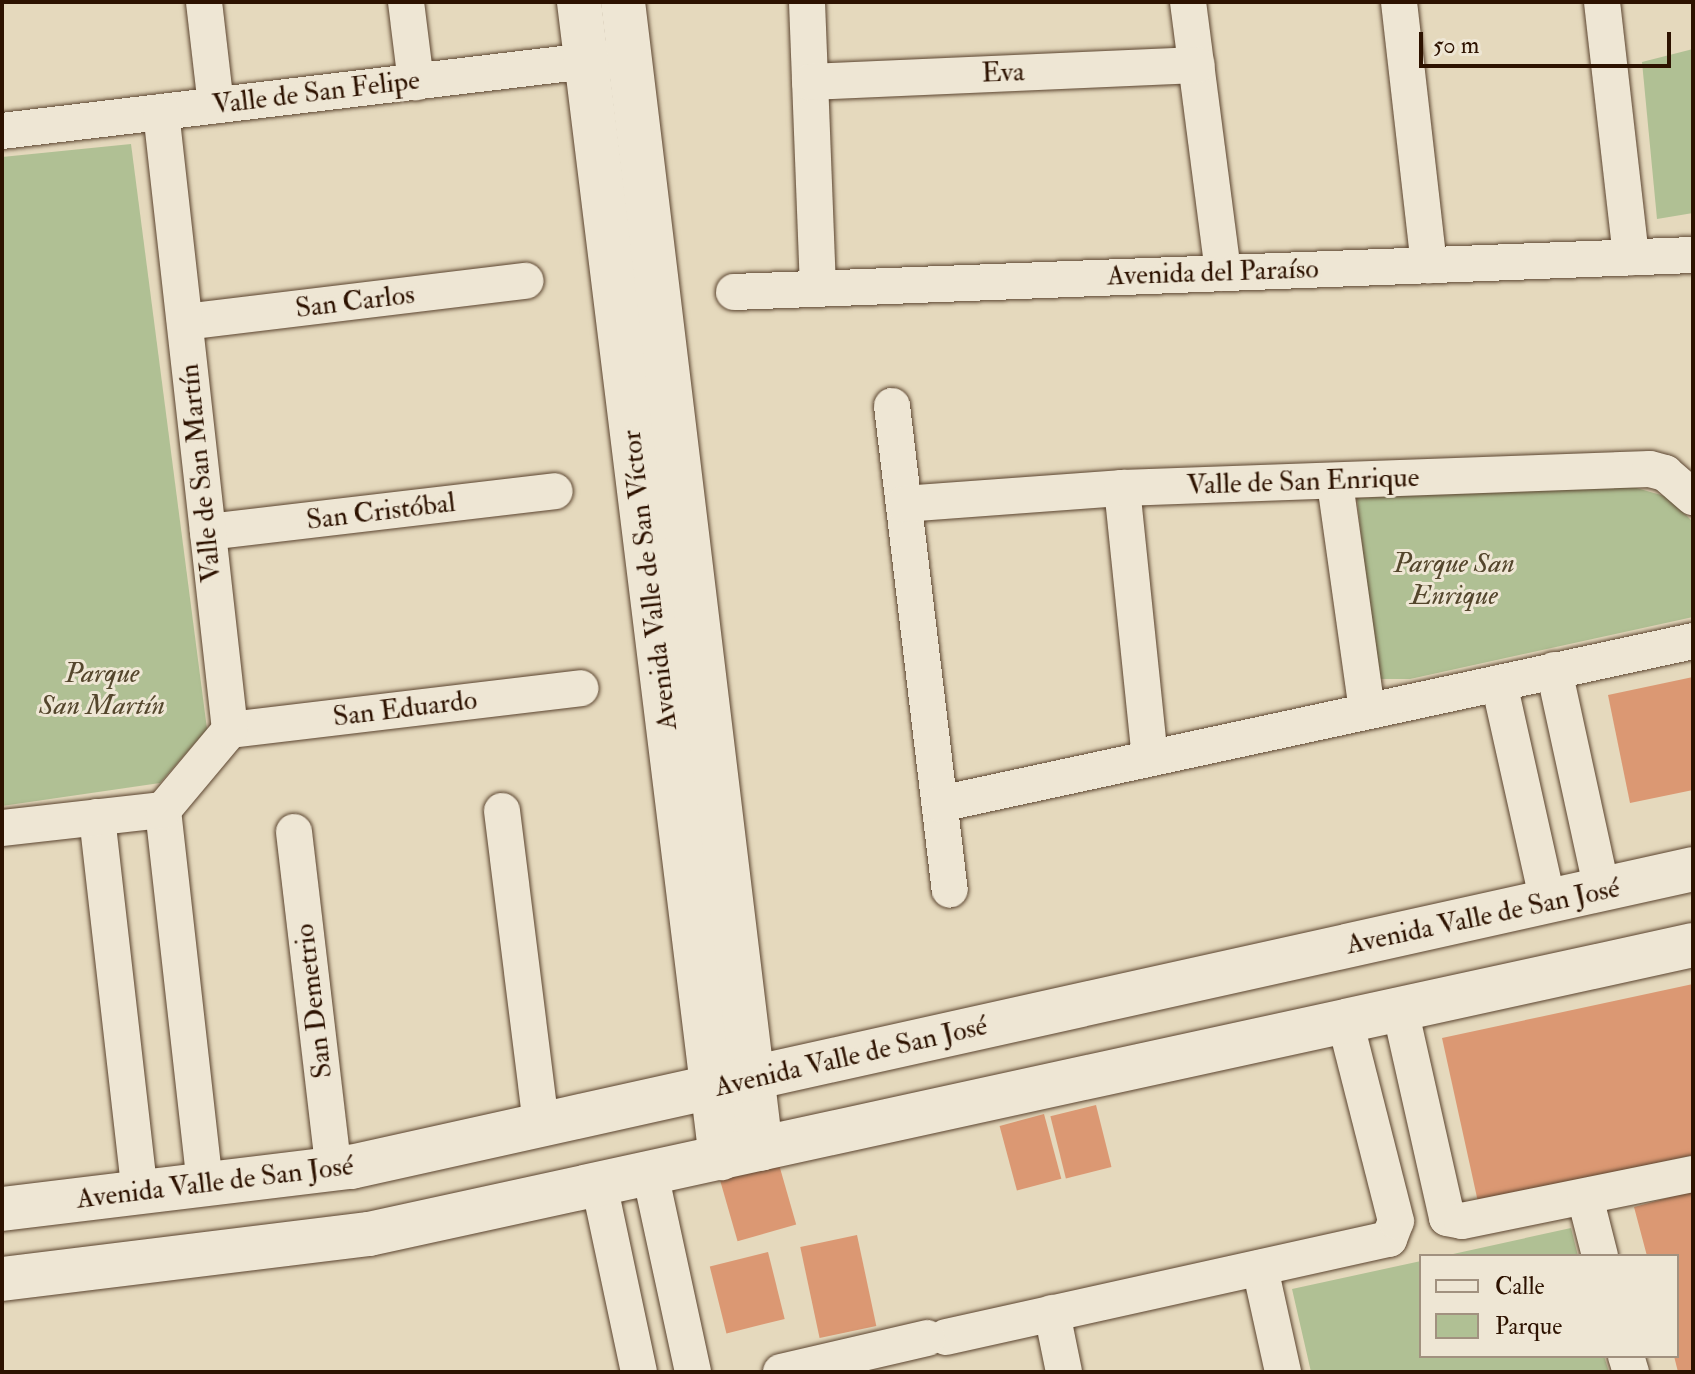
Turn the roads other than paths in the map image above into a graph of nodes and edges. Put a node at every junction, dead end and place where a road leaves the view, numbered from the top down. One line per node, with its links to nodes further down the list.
1 (204, 2): 14 (street)
2 (406, 2): 12 (street)
3 (579, 2): 10 (street, Avenida Valle de San Víctor)
4 (623, 2): 9 (street, Avenida Valle de San Víctor)
5 (807, 2): 13 (street)
6 (1188, 2): 11 (street)
7 (1399, 2): 19 (street)
8 (1602, 2): 18 (street)
9 (630, 56): 10 (street, Valle de San Felipe); 52 (street, Avenida Valle de San Víctor)
10 (587, 61): 12 (street, Valle de San Felipe); 52 (street, Avenida Valle de San Víctor)
11 (1197, 65): 13 (street, Eva); 20 (street)
12 (416, 82): 14 (street, Valle de San Felipe)
13 (810, 82): 22 (street)
14 (216, 105): 15 (street, Valle de San Felipe)
15 (161, 112): 16 (street, Valle de San Felipe); 24 (street, Valle de San Martín)
16 (3, 125)
17 (1693, 255): 18 (street, Avenida del Paraíso)
18 (1631, 257): 19 (street, Avenida del Paraíso)
19 (1429, 265): 20 (street, Avenida del Paraíso)
20 (1223, 273): 22 (street, Avenida del Paraíso)
21 (526, 281): 24 (street, San Carlos)
22 (818, 289): 23 (street, Avenida del Paraíso)
23 (734, 292)
24 (185, 322): 31 (street, Valle de San Martín)
25 (892, 406): 30 (street)
26 (1335, 483): 27 (street, Valle de San Enrique); 29 (street, Valle de San Enrique); 36 (street)
27 (1122, 488): 30 (street, Valle de San Enrique); 38 (street)
28 (555, 491): 31 (street, San Cristóbal)
29 (1693, 497)
30 (904, 504): 39 (street)
31 (208, 532): 37 (street, Valle de San Martín)
32 (1693, 641): 33 (street)
33 (1554, 670): 34 (street); 47 (street)
34 (1499, 683): 36 (street); 48 (street)
35 (580, 688): 37 (street, San Eduardo)
36 (1367, 711): 38 (street)
37 (230, 730): 40 (street)
38 (1150, 758): 39 (street)
39 (940, 804): 46 (street)
40 (163, 810): 42 (street); 59 (street)
41 (502, 811): 53 (street)
42 (97, 817): 43 (street); 60 (street)
43 (2, 828)
44 (294, 832): 55 (street, San Demetrio)
45 (1693, 869): 47 (street, Avenida Valle de San José)
46 (950, 890)
47 (1602, 891): 48 (street, Avenida Valle de San José)
48 (1548, 903): 52 (street, Avenida Valle de San José)
49 (1693, 945): 50 (street)
50 (1400, 1009): 51 (street); 61 (street)
51 (1345, 1021): 54 (street); 64 (street)
52 (733, 1083): 53 (street, Avenida Valle de San José); 54 (street, Avenida Valle de San Víctor)
53 (541, 1126): 55 (street, Avenida Valle de San José)
54 (741, 1153): 56 (street)
55 (334, 1170): 59 (street, Avenida Valle de San José)
56 (650, 1173): 58 (street); 69 (street)
57 (1693, 1174): 61 (street)
58 (599, 1184): 65 (street); 68 (street)
59 (205, 1185): 60 (street, Avenida Valle de San José)
60 (140, 1192): 62 (street, Avenida Valle de San José)
61 (1585, 1197): 63 (street)
62 (2, 1209)
63 (1599, 1254)
64 (1260, 1268): 66 (street); 72 (street)
65 (2, 1279)
66 (1052, 1313): 67 (street); 71 (street)
67 (849, 1364): 70 (street)
68 (639, 1372)
69 (693, 1372)
70 (781, 1372)
71 (1064, 1372)
72 (1283, 1372)

